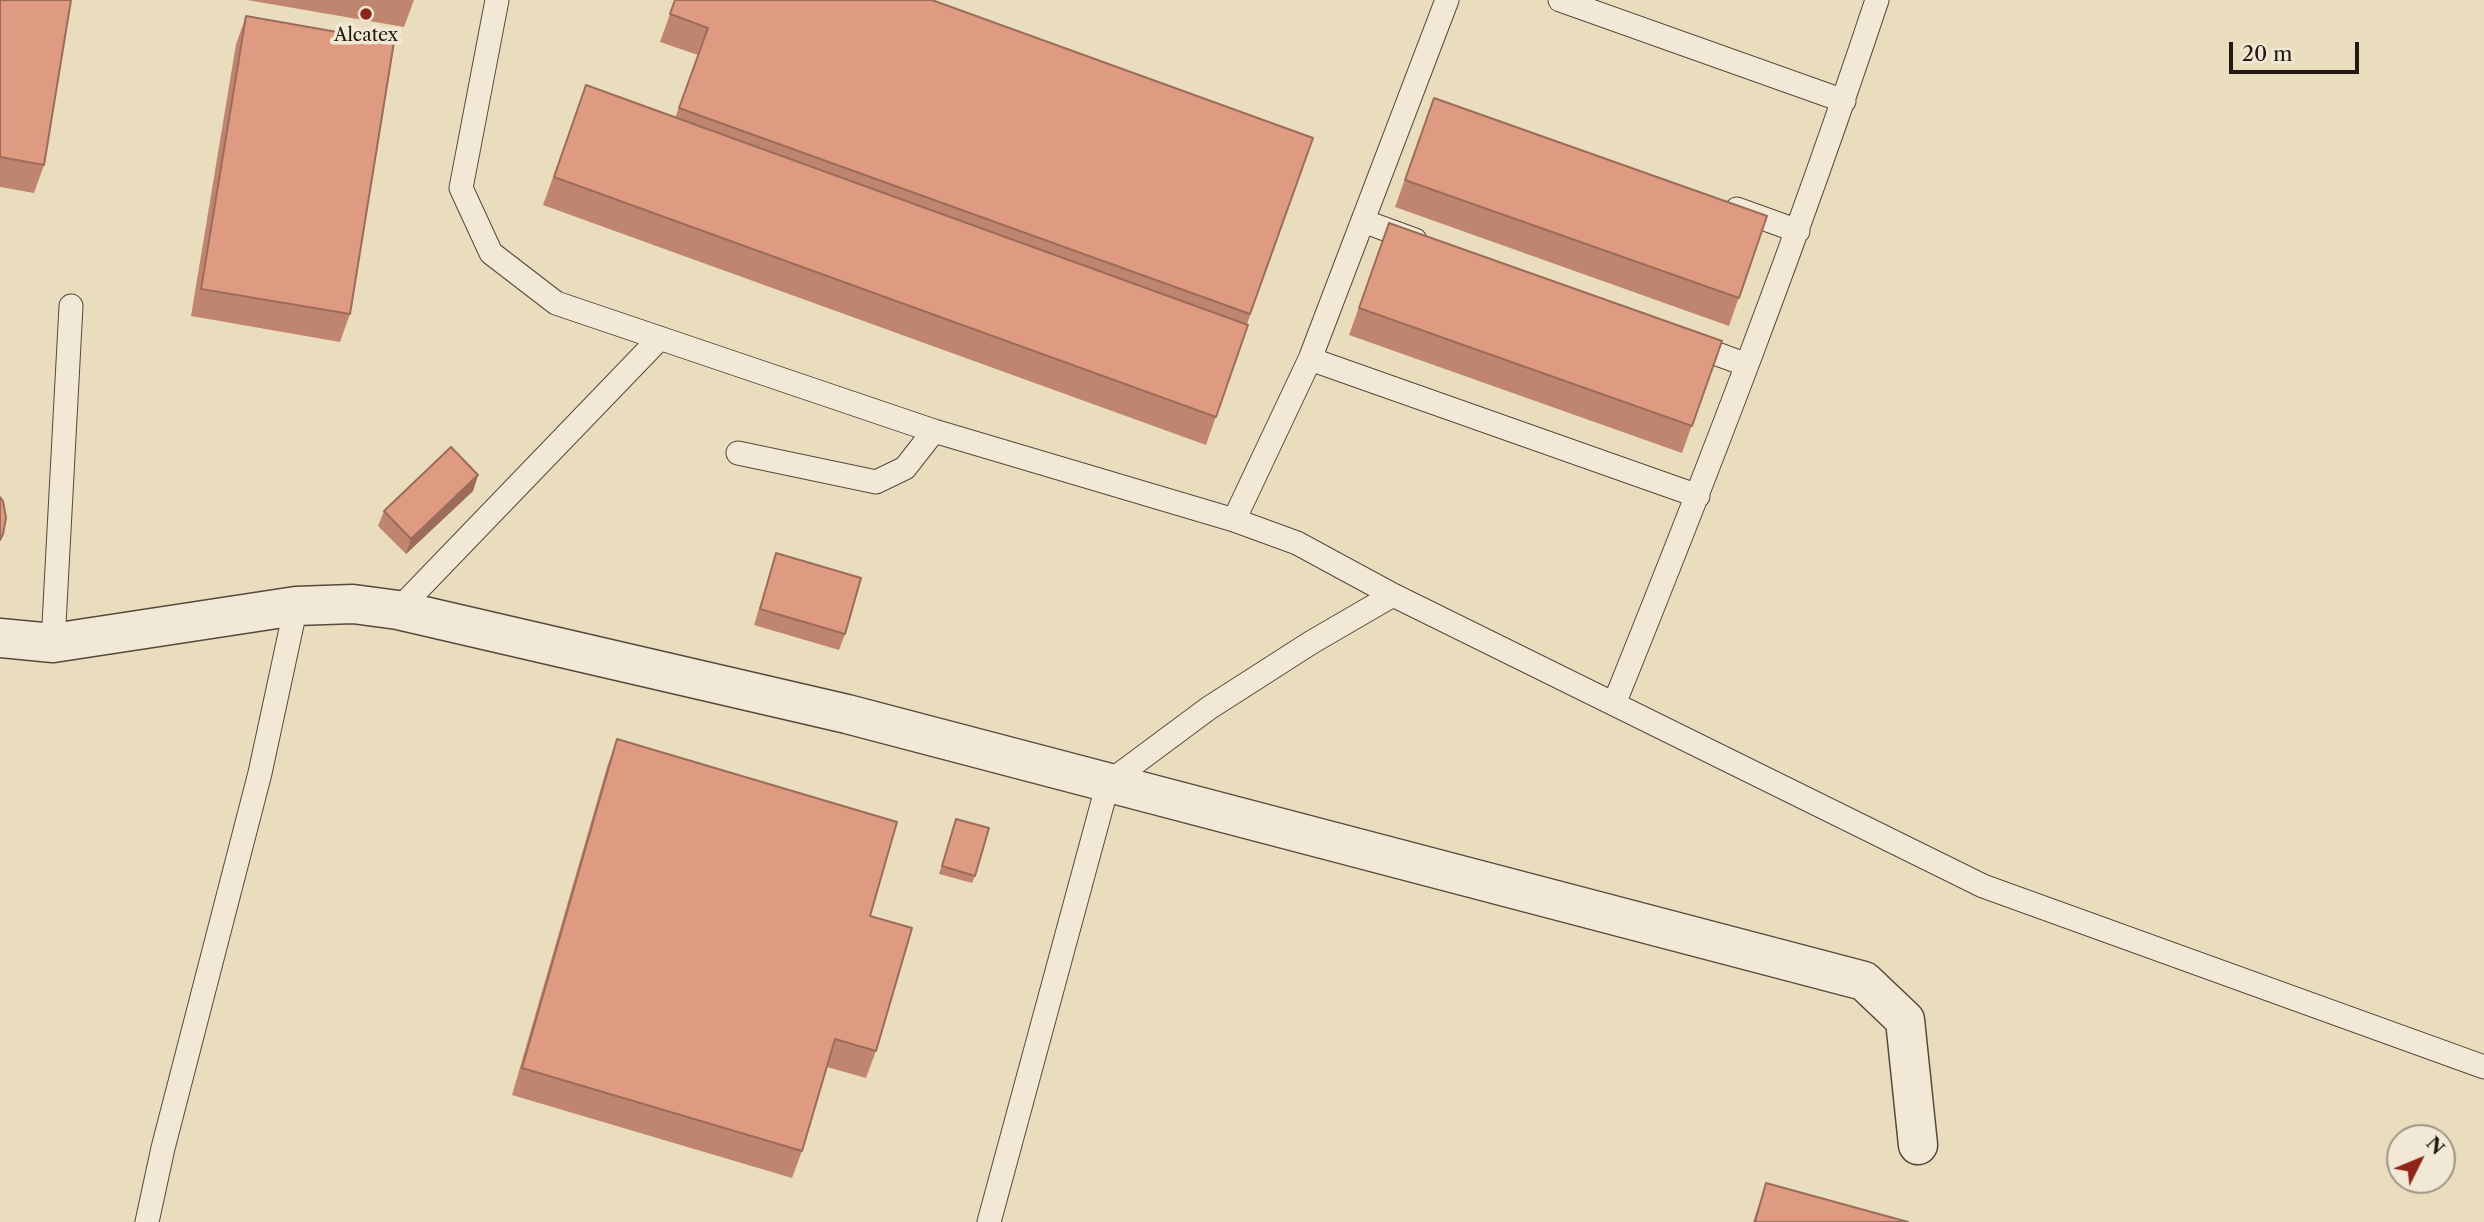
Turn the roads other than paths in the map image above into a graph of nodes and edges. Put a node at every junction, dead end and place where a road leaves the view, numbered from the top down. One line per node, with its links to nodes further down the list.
1 (497, 0): 14 (lane)
2 (1447, 0): 5 (lane)
3 (1560, 0): 6 (lane)
4 (1877, 0): 6 (lane)
5 (1411, 92): 7 (lane); 9 (lane)
6 (1844, 101): 10 (lane)
7 (1437, 102)
8 (1721, 204): 10 (lane)
9 (1363, 220): 11 (lane); 15 (lane)
10 (1798, 231): 16 (lane)
11 (1439, 250)
12 (71, 306): 25 (lane)
13 (1670, 336): 16 (lane)
14 (660, 338): 17 (lane); 23 (lane)
15 (1310, 359): 19 (lane); 20 (lane)
16 (1747, 365): 19 (lane)
17 (933, 431): 18 (lane); 20 (lane)
18 (738, 453)
19 (1698, 496): 26 (lane)
20 (1234, 520): 21 (lane)
21 (1392, 595): 26 (lane); 27 (lane)
22 (296, 606): 23 (street); 25 (street); 30 (lane)
23 (398, 610): 27 (street)
24 (0, 639): 25 (street)
25 (53, 643)
26 (1614, 704): 28 (lane)
27 (1108, 783): 29 (street); 31 (lane)
28 (2484, 1068)
29 (1918, 1145)
30 (147, 1222)
31 (989, 1222)

